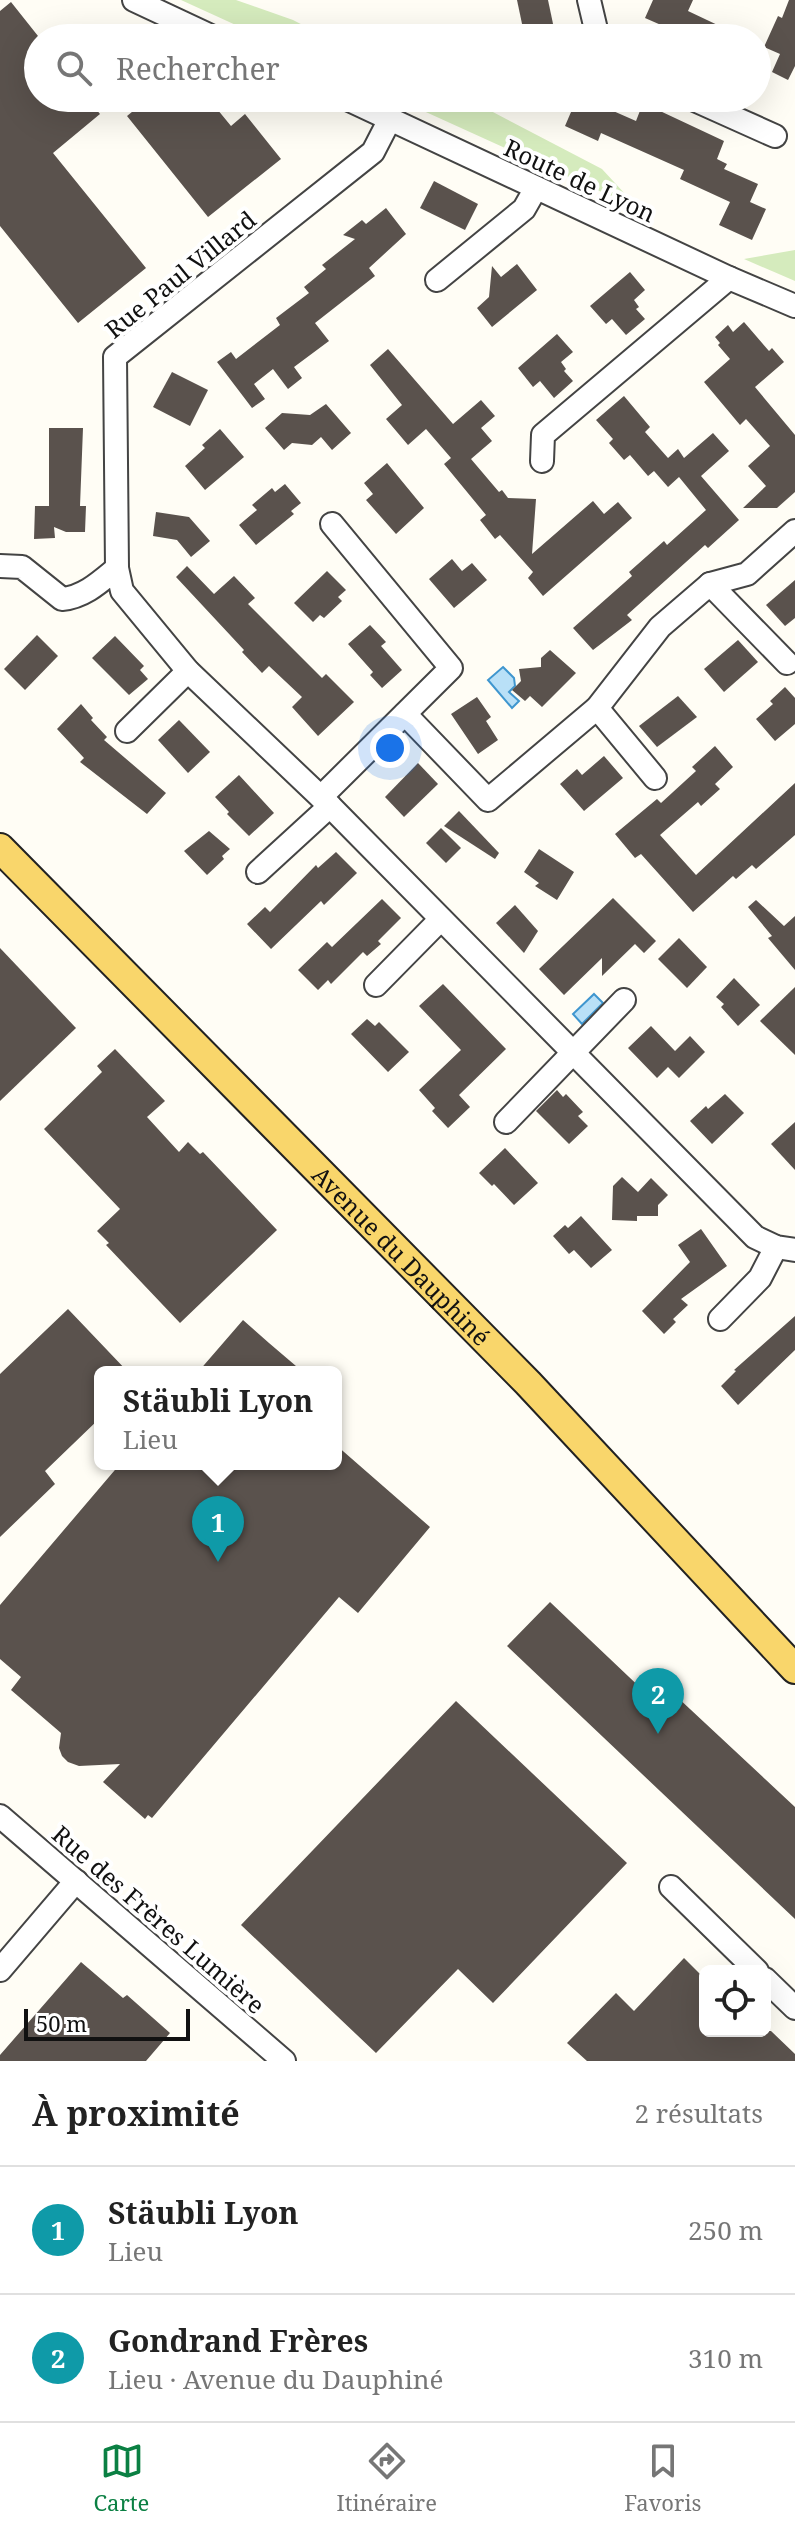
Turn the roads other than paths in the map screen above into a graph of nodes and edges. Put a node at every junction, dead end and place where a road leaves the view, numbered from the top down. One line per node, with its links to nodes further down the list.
1 (134, 0): 3 (street)
2 (589, 0): 4 (street)
3 (185, 24)
4 (595, 24)
5 (375, 112): 7 (street, Route de Lyon)
6 (721, 112): 8 (street)
7 (390, 119): 9 (street, Route de Lyon); 17 (street, Rue Paul Villard)
8 (775, 136)
9 (536, 188): 10 (street, Route de Lyon); 11 (street)
10 (729, 278): 12 (street, Route de Lyon); 13 (street)
11 (437, 280)
12 (795, 306)
13 (542, 461)
14 (332, 524): 22 (street)
15 (795, 531): 18 (street)
16 (0, 566): 17 (street)
17 (117, 568): 20 (street, Rue Paul Villard)
18 (710, 584): 19 (street); 21 (street)
19 (787, 663)
20 (188, 671): 23 (street); 25 (street, Rue Paul Villard)
21 (597, 708): 22 (street); 24 (street)
22 (405, 714): 25 (street)
23 (127, 731)
24 (655, 778)
25 (326, 802): 27 (street); 28 (street, Rue Paul Villard)
26 (0, 848): 35 (main road, Avenue du Dauphiné)
27 (258, 872)
28 (441, 919): 29 (street); 31 (street, Rue Paul Villard)
29 (376, 985)
30 (624, 1000): 31 (street)
31 (572, 1052): 32 (street); 33 (street, Rue Paul Villard)
32 (506, 1122)
33 (786, 1248): 34 (street)
34 (720, 1319)
35 (795, 1669)
36 (0, 1816): 37 (street, Rue des Frères Lumière)
37 (76, 1881): 40 (street); 43 (street, Rue des Frères Lumière)
38 (671, 1887): 39 (street)
39 (751, 1965)
40 (0, 1970)
41 (771, 1985): 42 (street)
42 (795, 2008)
43 (284, 2061)

